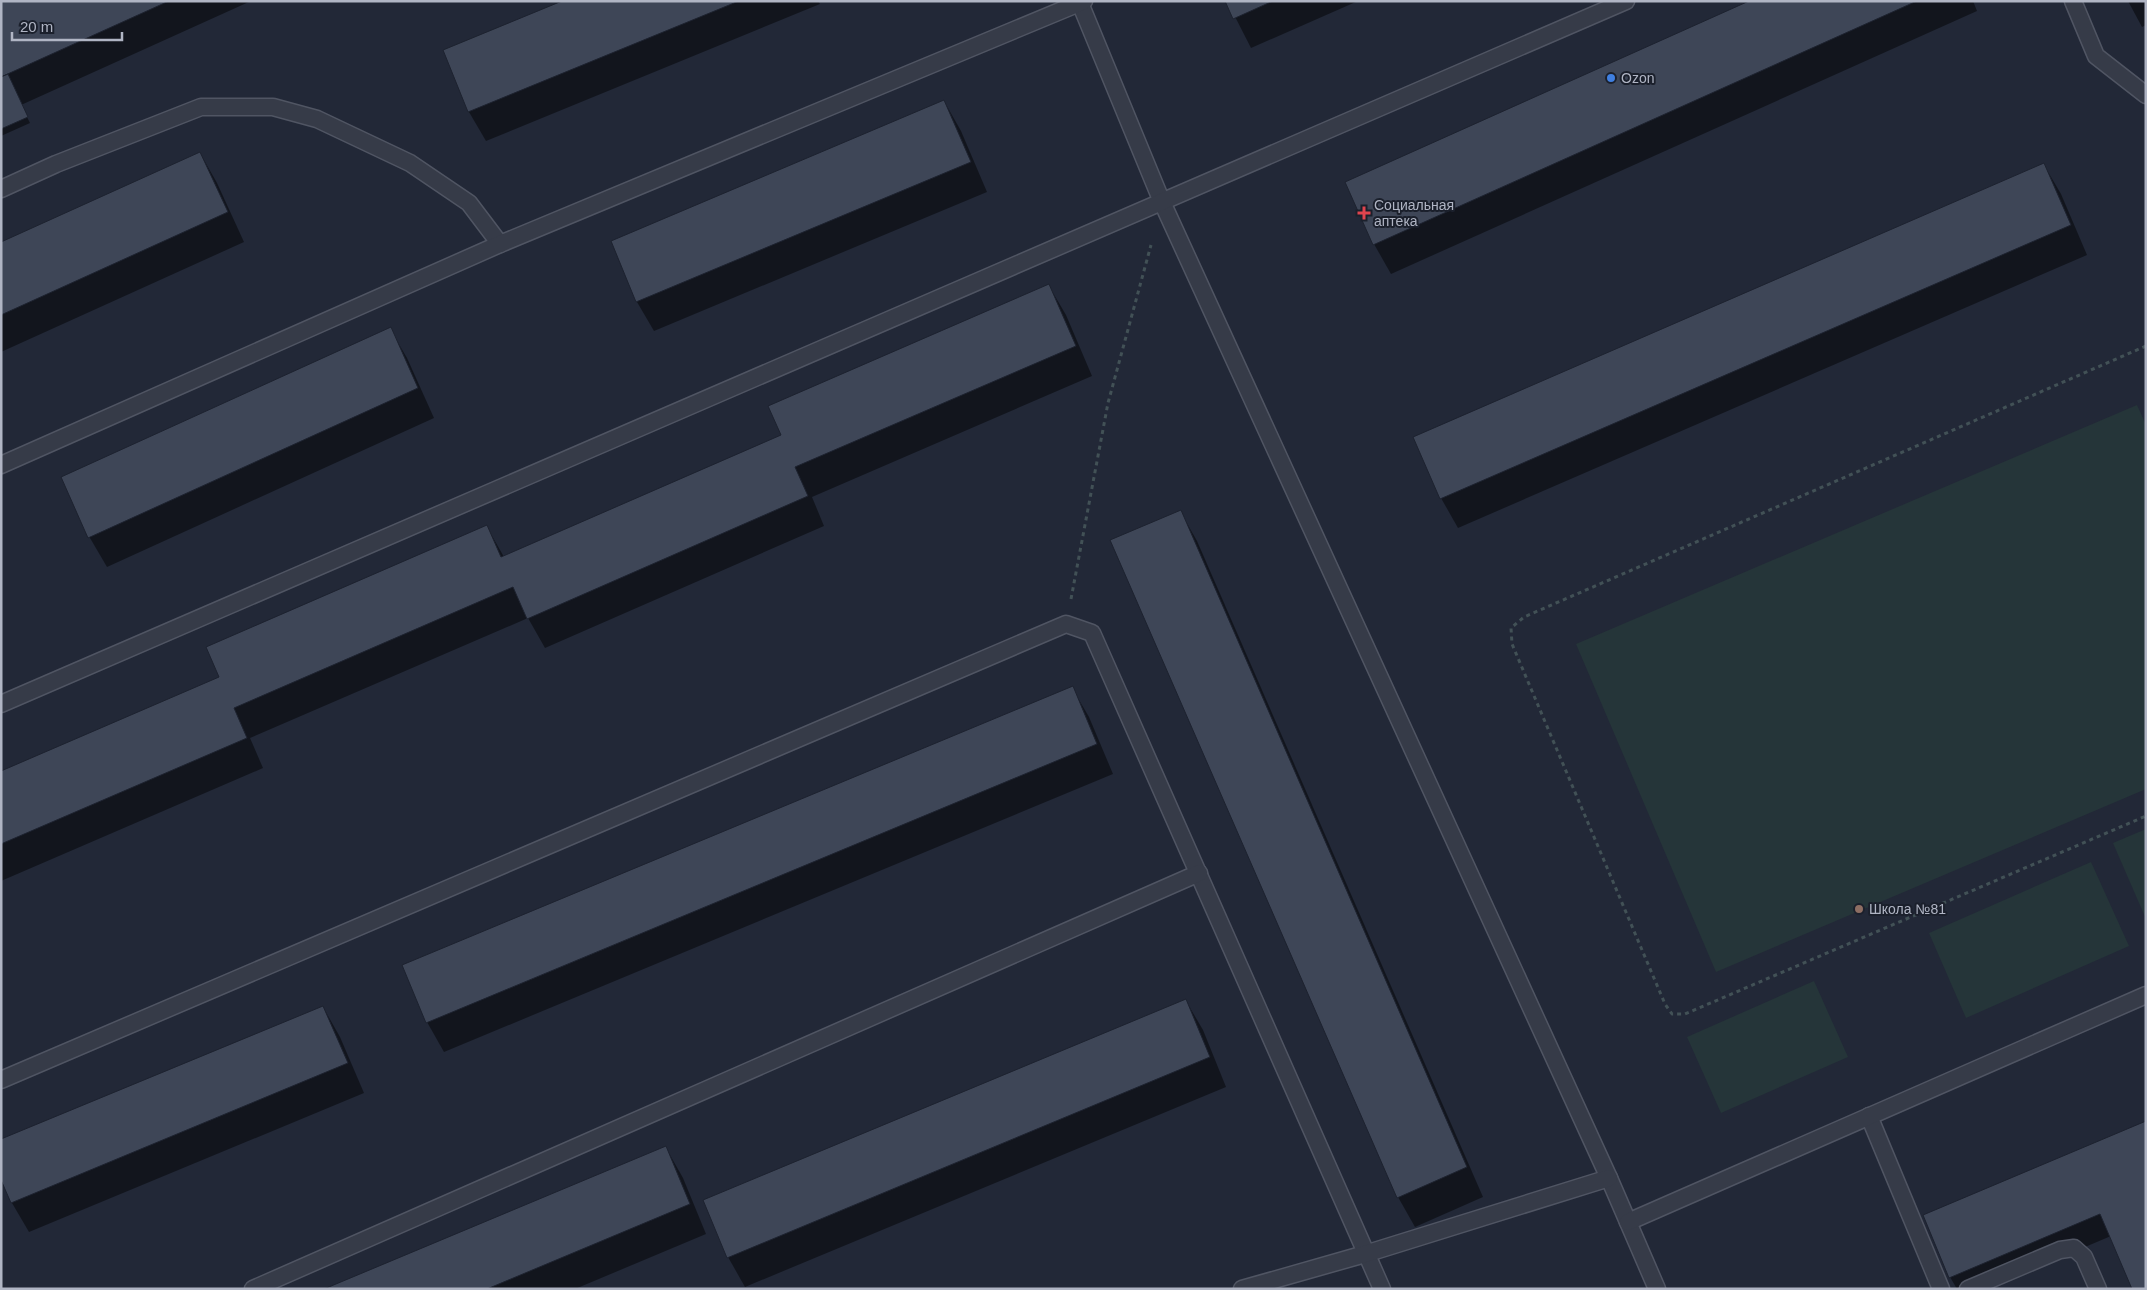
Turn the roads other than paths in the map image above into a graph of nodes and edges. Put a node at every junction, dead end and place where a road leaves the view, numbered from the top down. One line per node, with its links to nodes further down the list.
1 (1626, 1): 6 (lane)
2 (2073, 1): 4 (lane)
3 (1080, 2): 6 (lane); 7 (lane)
4 (2146, 95)
5 (1, 189): 7 (lane)
6 (1162, 202): 9 (lane); 14 (lane)
7 (500, 244): 8 (lane)
8 (1, 465)
9 (1, 704)
10 (1198, 873): 12 (lane); 16 (lane); 18 (lane)
11 (2146, 995): 13 (lane)
12 (1, 1080)
13 (1869, 1116): 15 (lane); 21 (lane)
14 (1609, 1178): 15 (lane); 16 (lane)
15 (1628, 1222): 20 (lane)
16 (1365, 1254): 17 (lane); 19 (lane)
17 (1248, 1288)
18 (253, 1289)
19 (1382, 1289)
20 (1657, 1289)
21 (1941, 1289)
22 (1968, 1289): 23 (lane)
23 (2098, 1289)

